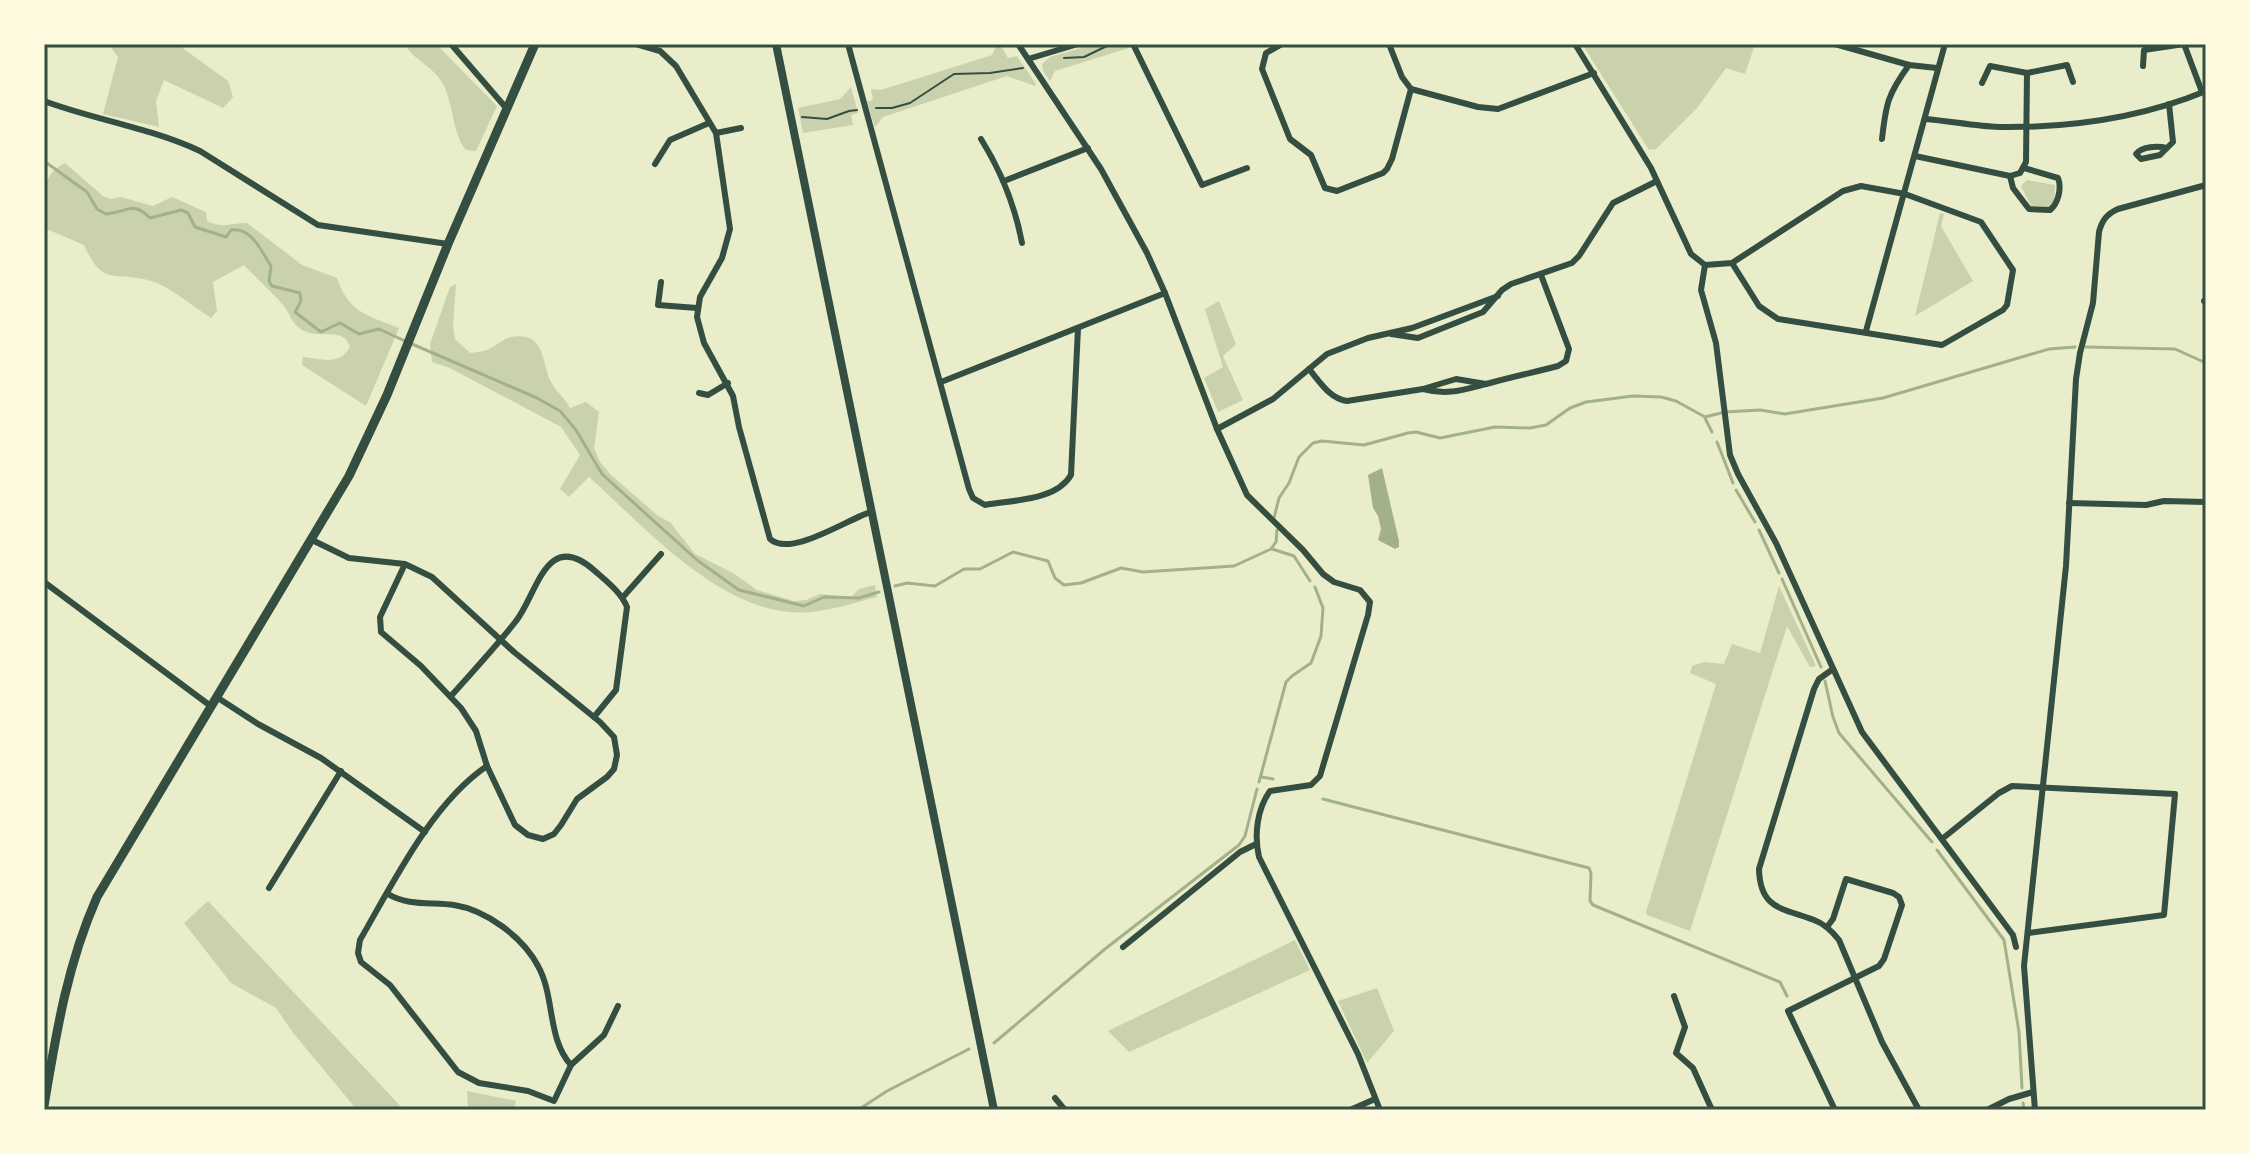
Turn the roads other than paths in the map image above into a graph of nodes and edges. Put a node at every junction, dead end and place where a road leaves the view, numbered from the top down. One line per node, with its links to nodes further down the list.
1 (451, 44): 27 (street)
2 (535, 44): 27 (main road)
3 (636, 44): 29 (street)
4 (776, 44): 67 (main road)
5 (848, 44): 59 (street)
6 (1018, 44): 15 (street)
7 (1078, 44): 15 (street)
8 (1133, 44): 39 (street)
9 (1282, 44): 23 (street)
10 (1389, 44): 23 (street)
11 (1575, 44): 19 (street)
12 (1835, 44): 16 (street)
13 (1945, 44): 18 (street)
14 (2184, 44): 17 (street); 24 (street)
15 (1028, 59): 35 (street)
16 (1909, 65): 18 (street); 34 (street)
17 (2143, 66)
18 (1937, 68): 28 (street)
19 (1594, 73): 23 (street); 43 (street)
20 (2027, 73): 21 (street); 22 (street); 30 (street)
21 (2073, 82)
22 (1982, 83)
23 (1411, 89)
24 (2204, 91): 26 (street)
25 (44, 101): 47 (street)
26 (2169, 104): 30 (street); 36 (street)
27 (507, 109): 47 (main road)
28 (1925, 119): 30 (street); 37 (street)
29 (709, 123): 32 (street); 38 (street)
30 (2026, 126): 40 (street)
31 (741, 128): 32 (street)
32 (716, 133): 54 (street)
33 (981, 139): 42 (street)
34 (1882, 139)
35 (1088, 148): 42 (street); 52 (street)
36 (2167, 148)
37 (1915, 156): 41 (street); 45 (street)
38 (655, 164)
39 (1247, 168)
40 (2024, 168): 41 (street); 41 (street)
41 (2010, 176)
42 (1004, 181): 46 (street)
43 (1657, 181): 49 (street); 50 (street)
44 (2206, 185): 66 (street)
45 (1905, 194): 48 (street); 56 (street); 56 (street)
46 (1022, 243)
47 (448, 244): 68 (main road)
48 (1732, 263): 49 (street); 56 (street)
49 (1705, 265): 74 (street)
50 (1541, 275): 53 (street); 61 (street)
51 (661, 282): 54 (street)
52 (1165, 293): 55 (street); 64 (street)
53 (1498, 296): 57 (street); 57 (street)
54 (697, 308): 60 (street)
55 (1078, 328): 59 (street); 59 (street)
56 (1866, 331)
57 (1391, 334): 58 (street)
58 (1309, 369): 62 (street); 64 (street)
59 (941, 382)
60 (728, 383): 63 (street); 67 (street)
61 (1486, 384): 62 (street); 62 (street)
62 (1423, 389)
63 (699, 393)
64 (1217, 429): 83 (street)
65 (2206, 502): 66 (street)
66 (2069, 503): 80 (street)
67 (871, 512): 98 (main road)
68 (312, 540): 70 (street); 76 (main road)
69 (661, 554): 72 (street)
70 (405, 564): 73 (street); 75 (street)
71 (44, 582): 76 (street)
72 (623, 597): 73 (street); 77 (street)
73 (501, 638): 75 (street); 77 (street)
74 (1833, 669): 82 (street); 86 (street)
75 (451, 696): 78 (street)
76 (215, 702): 79 (street); 97 (main road)
77 (594, 717): 78 (street)
78 (487, 766): 81 (street)
79 (341, 771): 81 (street); 84 (street)
80 (2043, 789): 82 (street); 87 (street); 87 (street)
81 (425, 832): 85 (street)
82 (1942, 839): 89 (street)
83 (1256, 844): 88 (street); 96 (street)
84 (269, 888)
85 (388, 894): 93 (street); 93 (street)
86 (1827, 927): 90 (street); 90 (street)
87 (2028, 933): 94 (street)
88 (1123, 947)
89 (2016, 947)
90 (1855, 978): 103 (street); 104 (street)
91 (1674, 996): 102 (street)
92 (618, 1006): 93 (street)
93 (571, 1065)
94 (2033, 1092): 105 (street); 106 (street)
95 (1055, 1098): 99 (street)
96 (1375, 1099): 100 (street); 101 (street)
97 (44, 1106)
98 (994, 1110)
99 (1065, 1110)
100 (1350, 1110)
101 (1380, 1110)
102 (1712, 1110)
103 (1835, 1110)
104 (1919, 1110)
105 (1987, 1110)
106 (2035, 1110)

